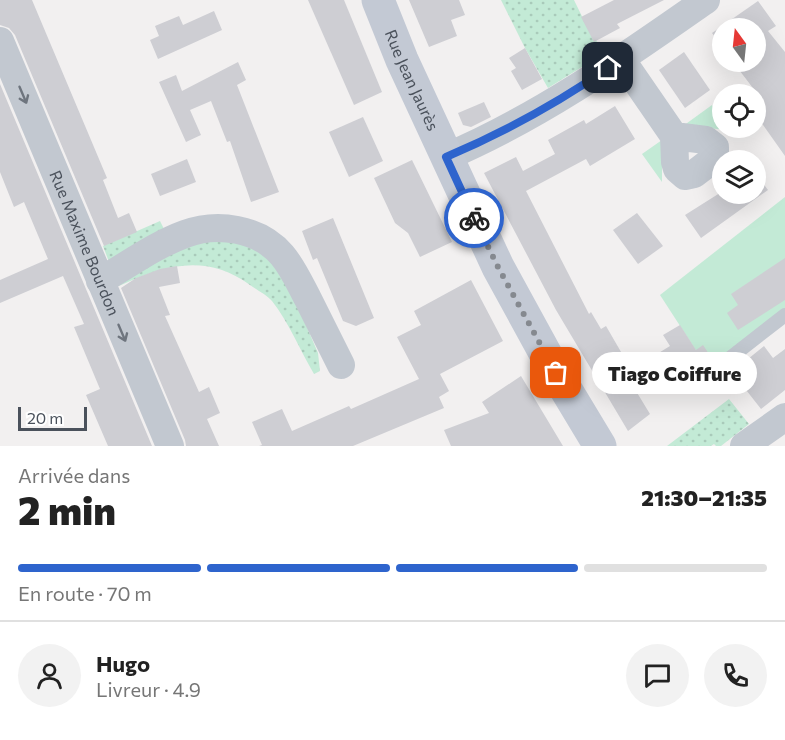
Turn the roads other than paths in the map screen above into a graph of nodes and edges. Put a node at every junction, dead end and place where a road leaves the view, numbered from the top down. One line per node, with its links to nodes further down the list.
1 (378, 0): 6 (main road, Rue Jean Jaurès)
2 (706, 0): 4 (street)
3 (0, 41): 7 (street, Rue Maxime Bourdon, one-way to 7)
4 (621, 58): 5 (street); 6 (street)
5 (675, 136)
6 (446, 157): 13 (main road, Rue Jean Jaurès)
7 (100, 281): 9 (street); 12 (street, Rue Maxime Bourdon, one-way to 12)
8 (785, 315): 10 (lane)
9 (341, 365)
10 (703, 379)
11 (785, 417): 14 (street)
12 (170, 446)
13 (600, 446)
14 (744, 446)

